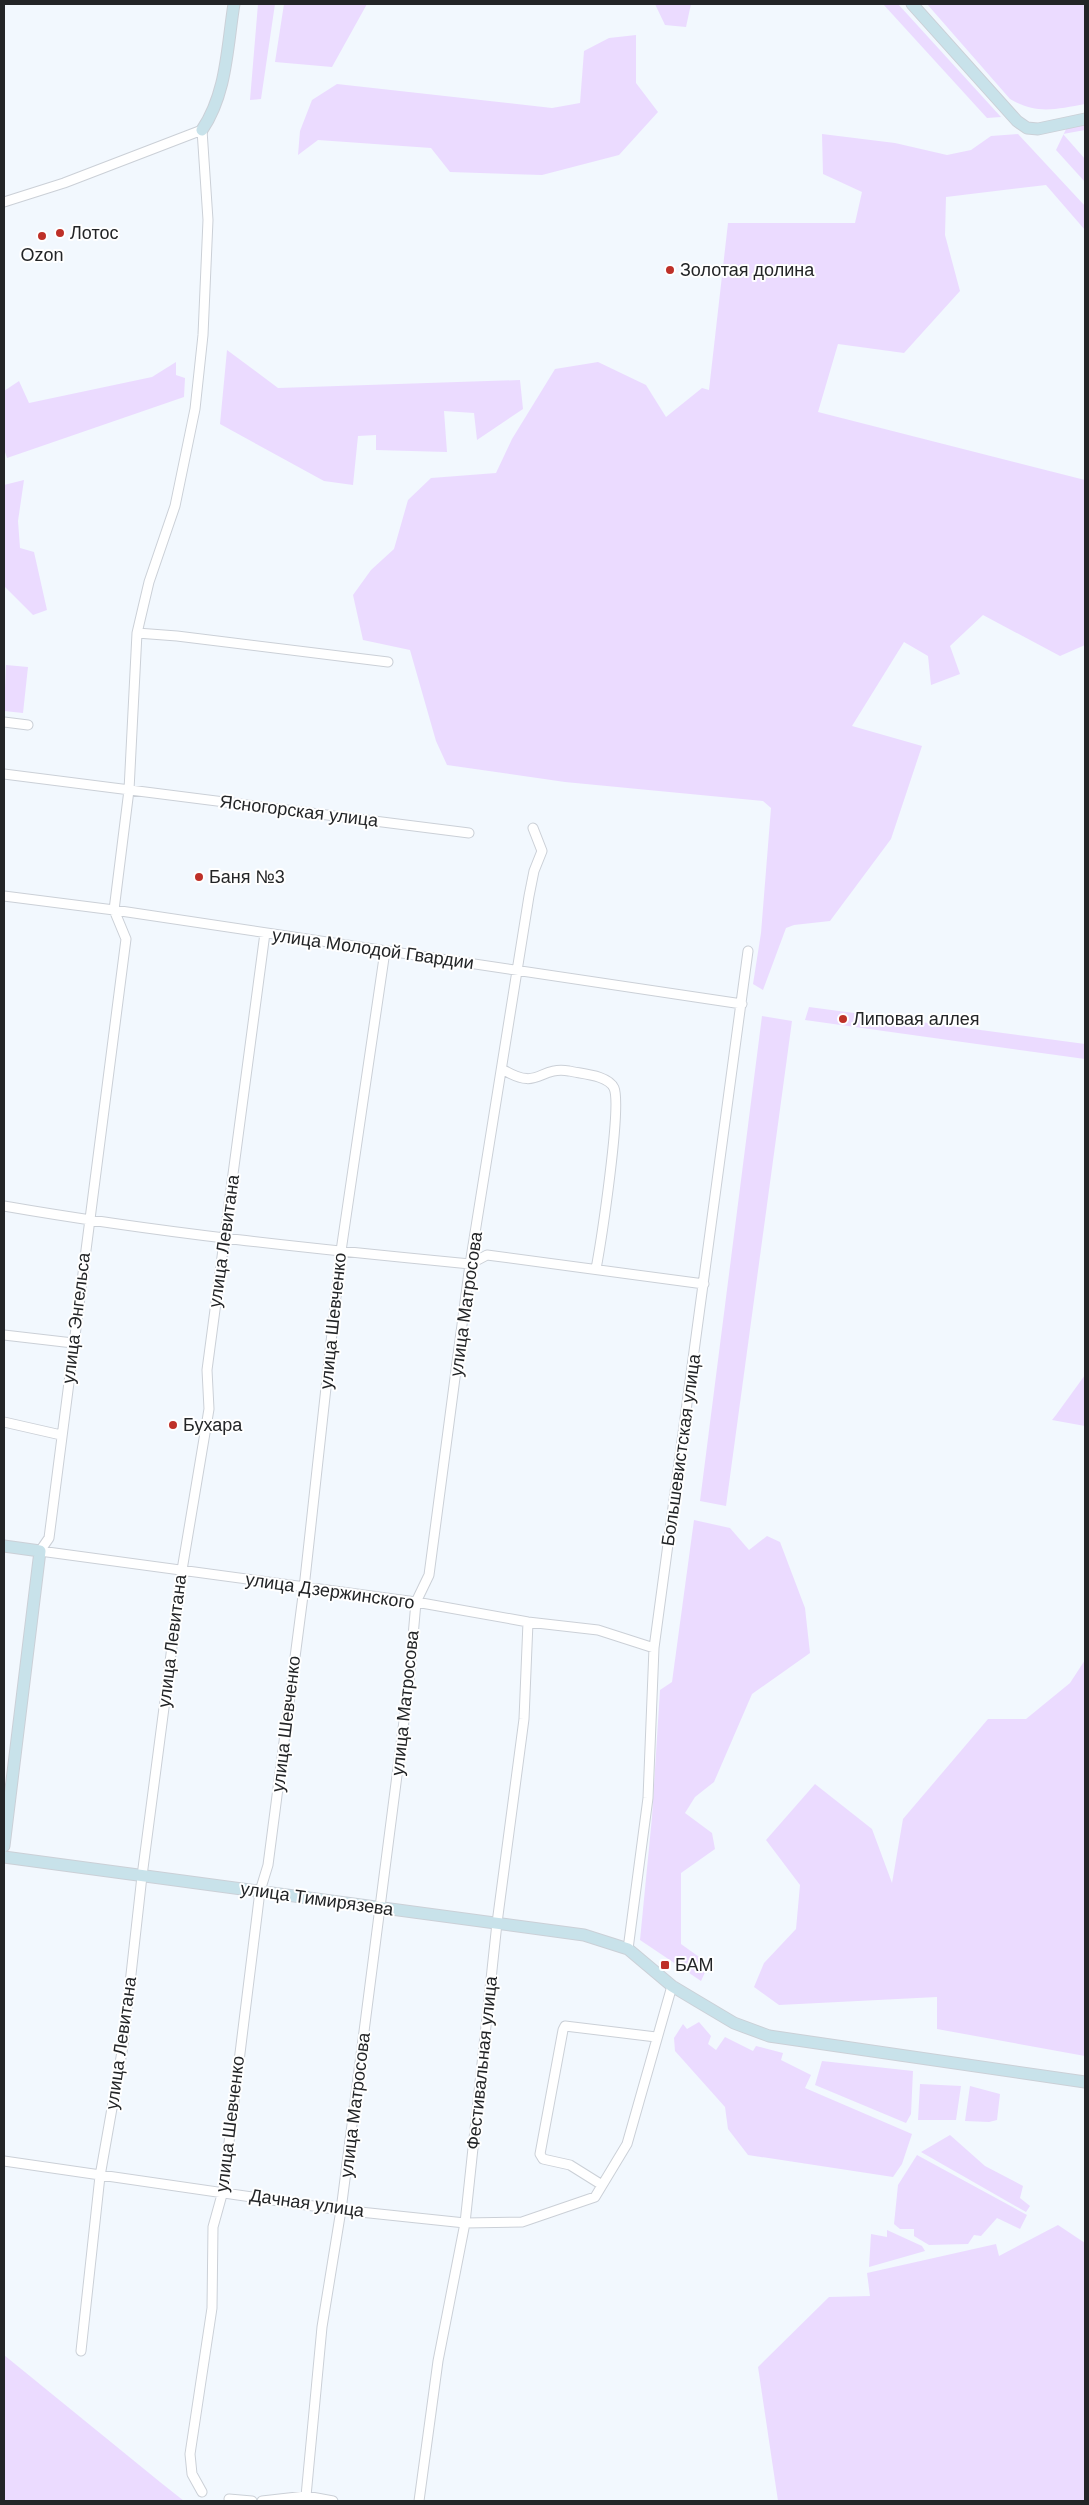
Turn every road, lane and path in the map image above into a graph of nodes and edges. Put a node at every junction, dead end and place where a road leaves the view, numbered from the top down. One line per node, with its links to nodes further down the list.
1 (234, 4): 4 (street)
2 (912, 4): 3 (street)
3 (1085, 119)
4 (202, 130): 5 (street); 6 (street, улица Энгельса)
5 (4, 202)
6 (137, 633): 7 (street); 11 (street, улица Энгельса)
7 (388, 662)
8 (4, 722): 9 (street)
9 (28, 725)
10 (4, 774): 11 (street, Ясногорская улица)
11 (129, 790): 13 (street, Ясногорская улица); 15 (street, улица Энгельса)
12 (533, 828): 19 (street, улица Матросова)
13 (469, 833)
14 (4, 896): 15 (street, улица Молодой Гвардии)
15 (114, 910): 16 (street, улица Молодой Гвардии); 23 (street, улица Энгельса)
16 (265, 933): 17 (street, улица Молодой Гвардии); 24 (street, улица Левитана)
17 (385, 951): 19 (street, улица Молодой Гвардии); 25 (street, улица Шевченко)
18 (748, 951): 20 (street, Большевистская улица)
19 (517, 970): 20 (street, улица Молодой Гвардии); 21 (street, улица Матросова)
20 (742, 1004): 28 (street, Большевистская улица)
21 (502, 1069): 26 (street, улица Матросова); 27 (street)
22 (4, 1206): 23 (street)
23 (88, 1221): 24 (street); 30 (street, улица Энгельса)
24 (224, 1240): 25 (street); 35 (street, улица Левитана)
25 (341, 1251): 26 (street); 36 (street, улица Шевченко)
26 (470, 1264): 27 (street); 37 (street, улица Матросова)
27 (596, 1269): 28 (street)
28 (704, 1284): 39 (street, Большевистская улица)
29 (4, 1335): 30 (street)
30 (73, 1343): 32 (street, улица Энгельса)
31 (4, 1422): 32 (street)
32 (62, 1435): 34 (street, улица Энгельса)
33 (4, 1546): 34 (street, улица Дзержинского)
34 (40, 1551): 35 (street, улица Дзержинского); 40 (street, улица Энгельса)
35 (182, 1570): 36 (street, улица Дзержинского); 42 (street, улица Левитана)
36 (304, 1588): 37 (street, улица Дзержинского); 43 (street, улица Шевченко)
37 (416, 1602): 38 (street, улица Дзержинского); 44 (street, улица Матросова)
38 (528, 1622): 39 (street, улица Дзержинского); 45 (street, Фестивальная улица)
39 (654, 1648): 46 (street, Большевистская улица)
40 (4, 1846)
41 (4, 1857): 42 (street, улица Тимирязева)
42 (142, 1876): 43 (street, улица Тимирязева); 51 (street, улица Левитана)
43 (260, 1891): 44 (street, улица Тимирязева); 53 (street, улица Шевченко)
44 (380, 1907): 45 (street, улица Тимирязева); 54 (street, улица Матросова)
45 (497, 1923): 46 (street, улица Тимирязева); 55 (street, Фестивальная улица)
46 (628, 1949): 47 (street)
47 (672, 1986): 48 (street); 49 (street)
48 (656, 2037): 52 (street); 52 (street)
49 (1085, 2082)
50 (4, 2161): 51 (street, Дачная улица)
51 (100, 2176): 53 (street, Дачная улица); 56 (street, улица Левитана)
52 (602, 2185): 55 (street, Дачная улица)
53 (223, 2191): 54 (street, Дачная улица); 57 (street, улица Шевченко)
54 (341, 2210): 55 (street, Дачная улица); 58 (street, улица Матросова)
55 (465, 2223): 63 (street, Фестивальная улица)
56 (80, 2351)
57 (202, 2492)
58 (306, 2496): 61 (street); 62 (street)
59 (229, 2499): 60 (street)
60 (252, 2501)
61 (262, 2501)
62 (333, 2501)
63 (419, 2501)

